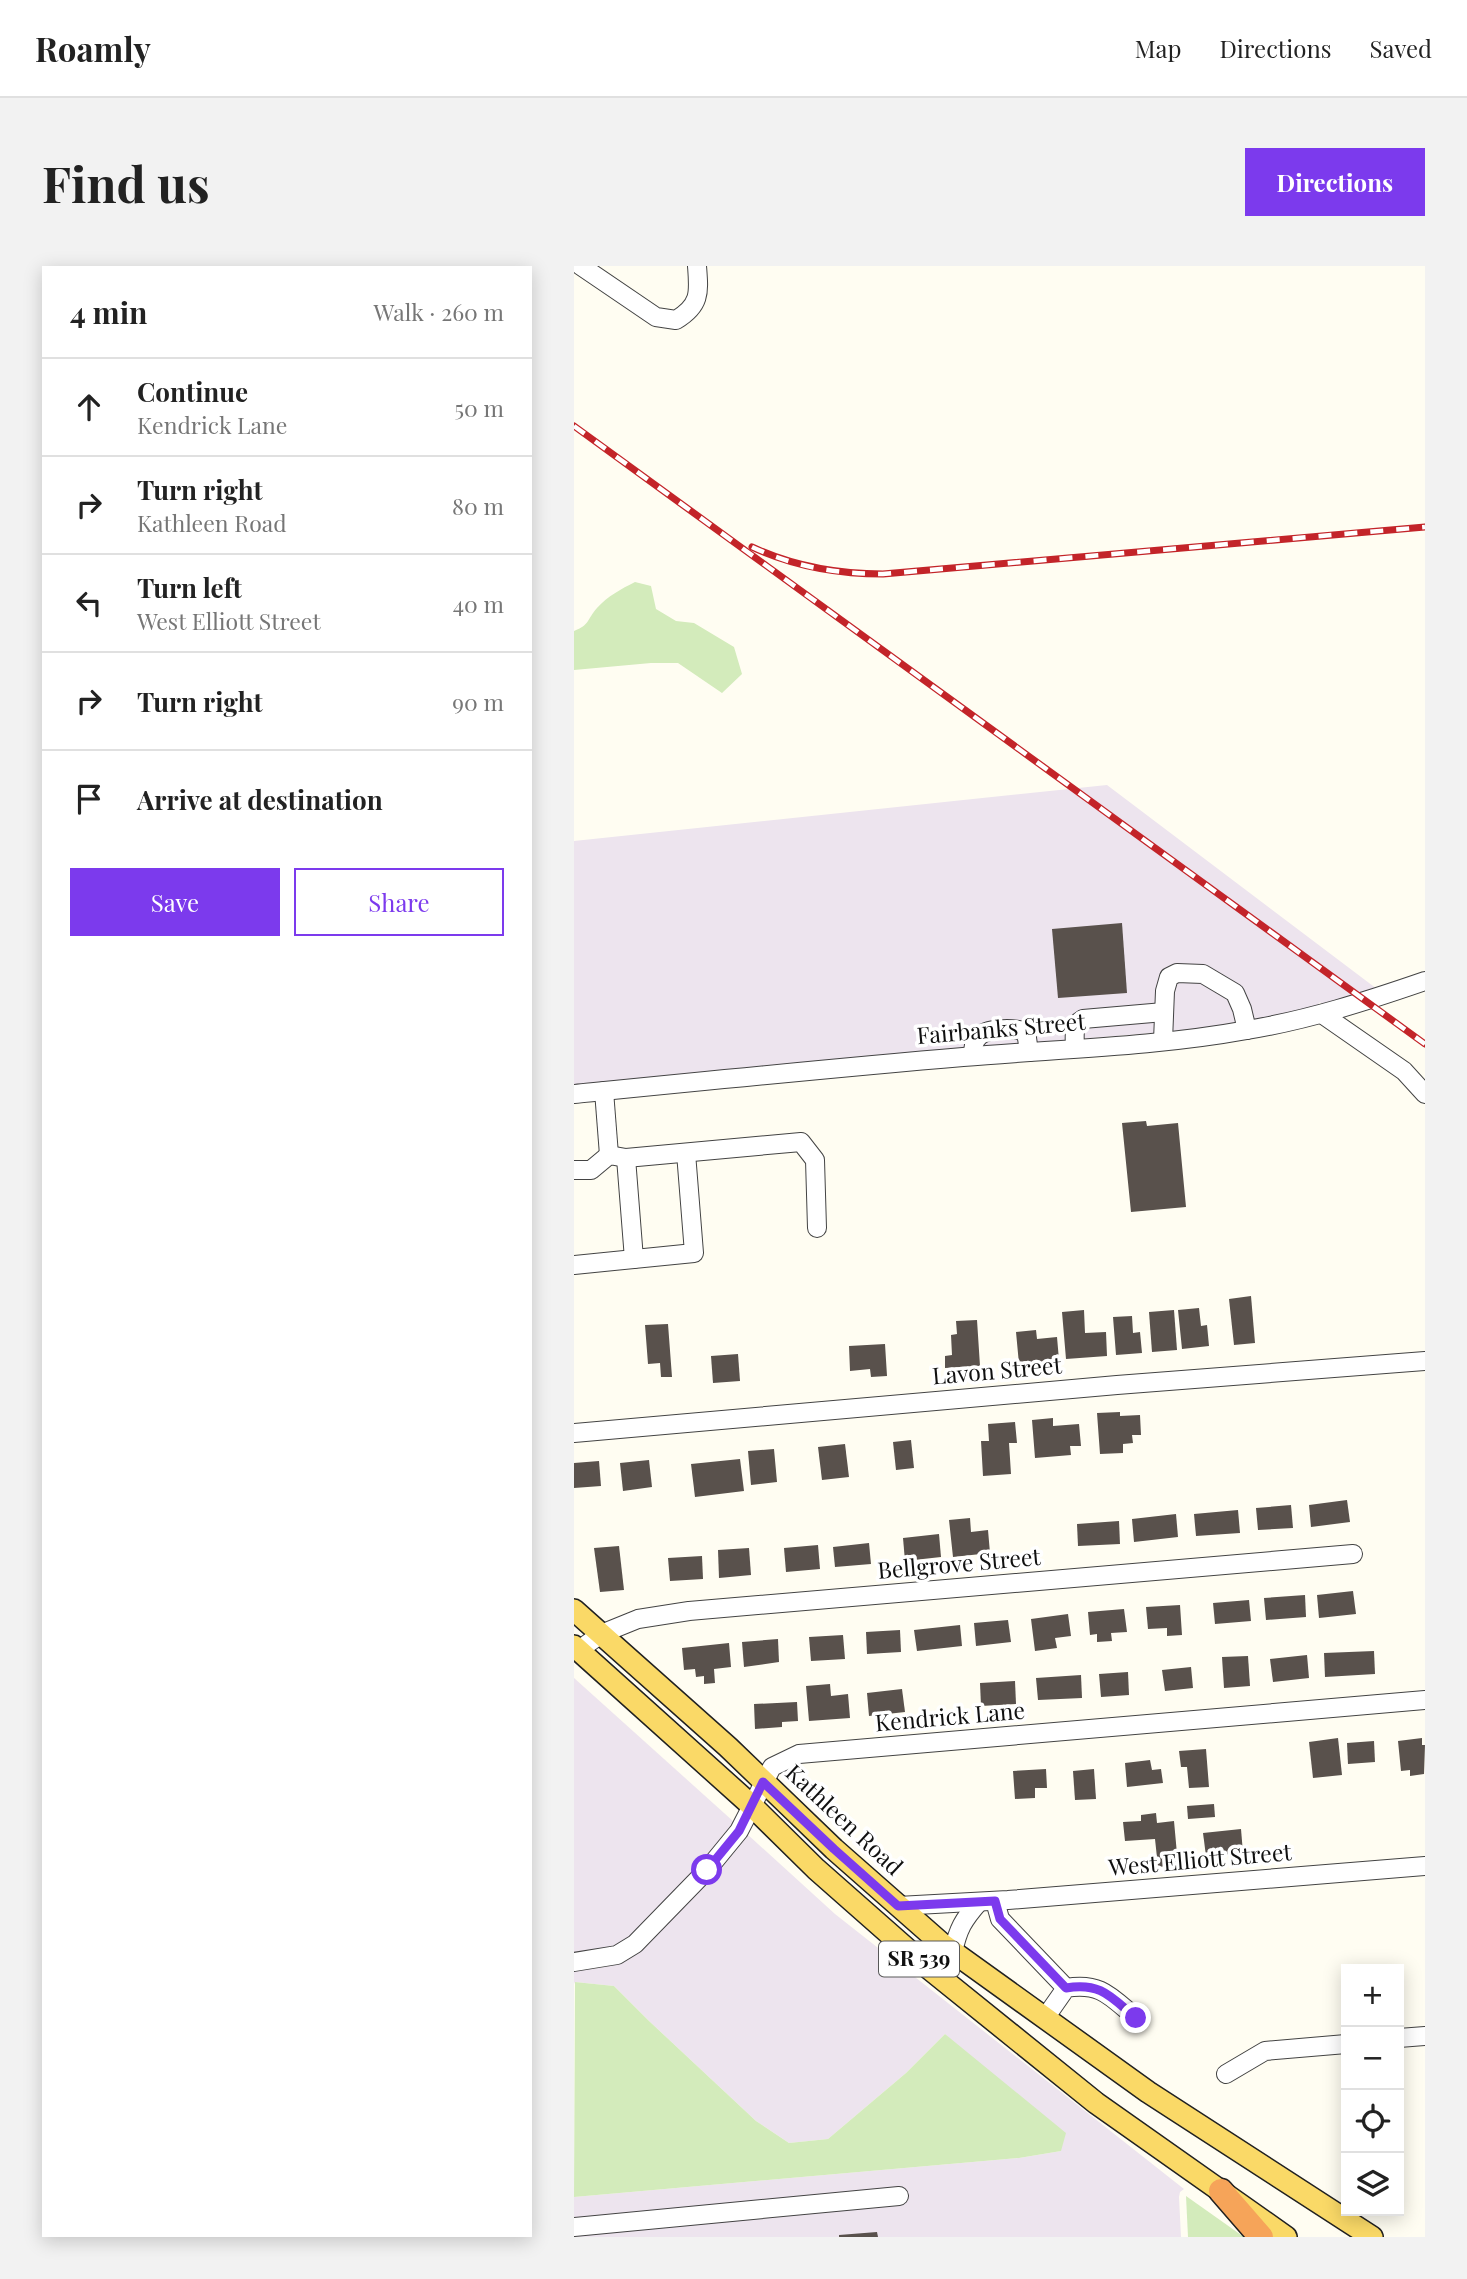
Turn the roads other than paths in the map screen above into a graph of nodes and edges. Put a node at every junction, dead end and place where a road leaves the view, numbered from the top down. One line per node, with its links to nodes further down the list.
1 (581, 266): 2 (street)
2 (697, 266)
3 (1425, 981): 5 (street, Fairbanks Street)
4 (1164, 1012): 6 (street); 7 (street); 8 (street)
5 (1322, 1014): 6 (street, Fairbanks Street); 11 (street)
6 (1247, 1030): 7 (street, Fairbanks Street)
7 (1163, 1041): 8 (street, Fairbanks Street)
8 (1075, 1048): 9 (street, Fairbanks Street)
9 (604, 1091): 10 (street, Fairbanks Street); 13 (street)
10 (574, 1094)
11 (1425, 1094)
12 (686, 1153): 13 (street); 15 (street); 16 (street)
13 (617, 1157): 14 (street); 16 (street)
14 (574, 1170)
15 (817, 1228)
16 (634, 1259): 17 (street)
17 (574, 1265)
18 (1425, 1361): 19 (street, Lavon Street)
19 (574, 1433)
20 (1353, 1554): 22 (street, Bellgrove Street)
21 (574, 1610): 22 (main road, Kathleen Road / SR 539)
22 (601, 1634): 23 (street, Bellgrove Street); 25 (main road, Kathleen Road / SR 539)
23 (576, 1648): 26 (main road, SR 539)
24 (1425, 1700): 25 (street, Kendrick Lane)
25 (763, 1782): 26 (street, Kendrick Lane); 29 (main road, Kathleen Road / SR 539)
26 (751, 1805): 31 (street, Kendrick Lane); 39 (main road, SR 539)
27 (1425, 1866): 28 (street, West Elliott Street)
28 (987, 1901): 29 (street, West Elliott Street); 30 (street); 32 (street)
29 (898, 1906): 30 (main road, Kathleen Road / SR 539)
30 (953, 1952): 33 (main road, Kathleen Road / SR 539)
31 (574, 1962)
32 (1066, 1988): 33 (street); 34 (street)
33 (1045, 2018): 44 (main road, Kathleen Road / SR 539)
34 (1136, 2018)
35 (1425, 2036): 36 (street)
36 (1404, 2038)
37 (1341, 2043): 38 (street)
38 (1226, 2074)
39 (1222, 2192): 42 (highway); 43 (main road, SR 539)
40 (899, 2196): 41 (street)
41 (574, 2227)
42 (1261, 2237)
43 (1286, 2237)
44 (1371, 2237)

